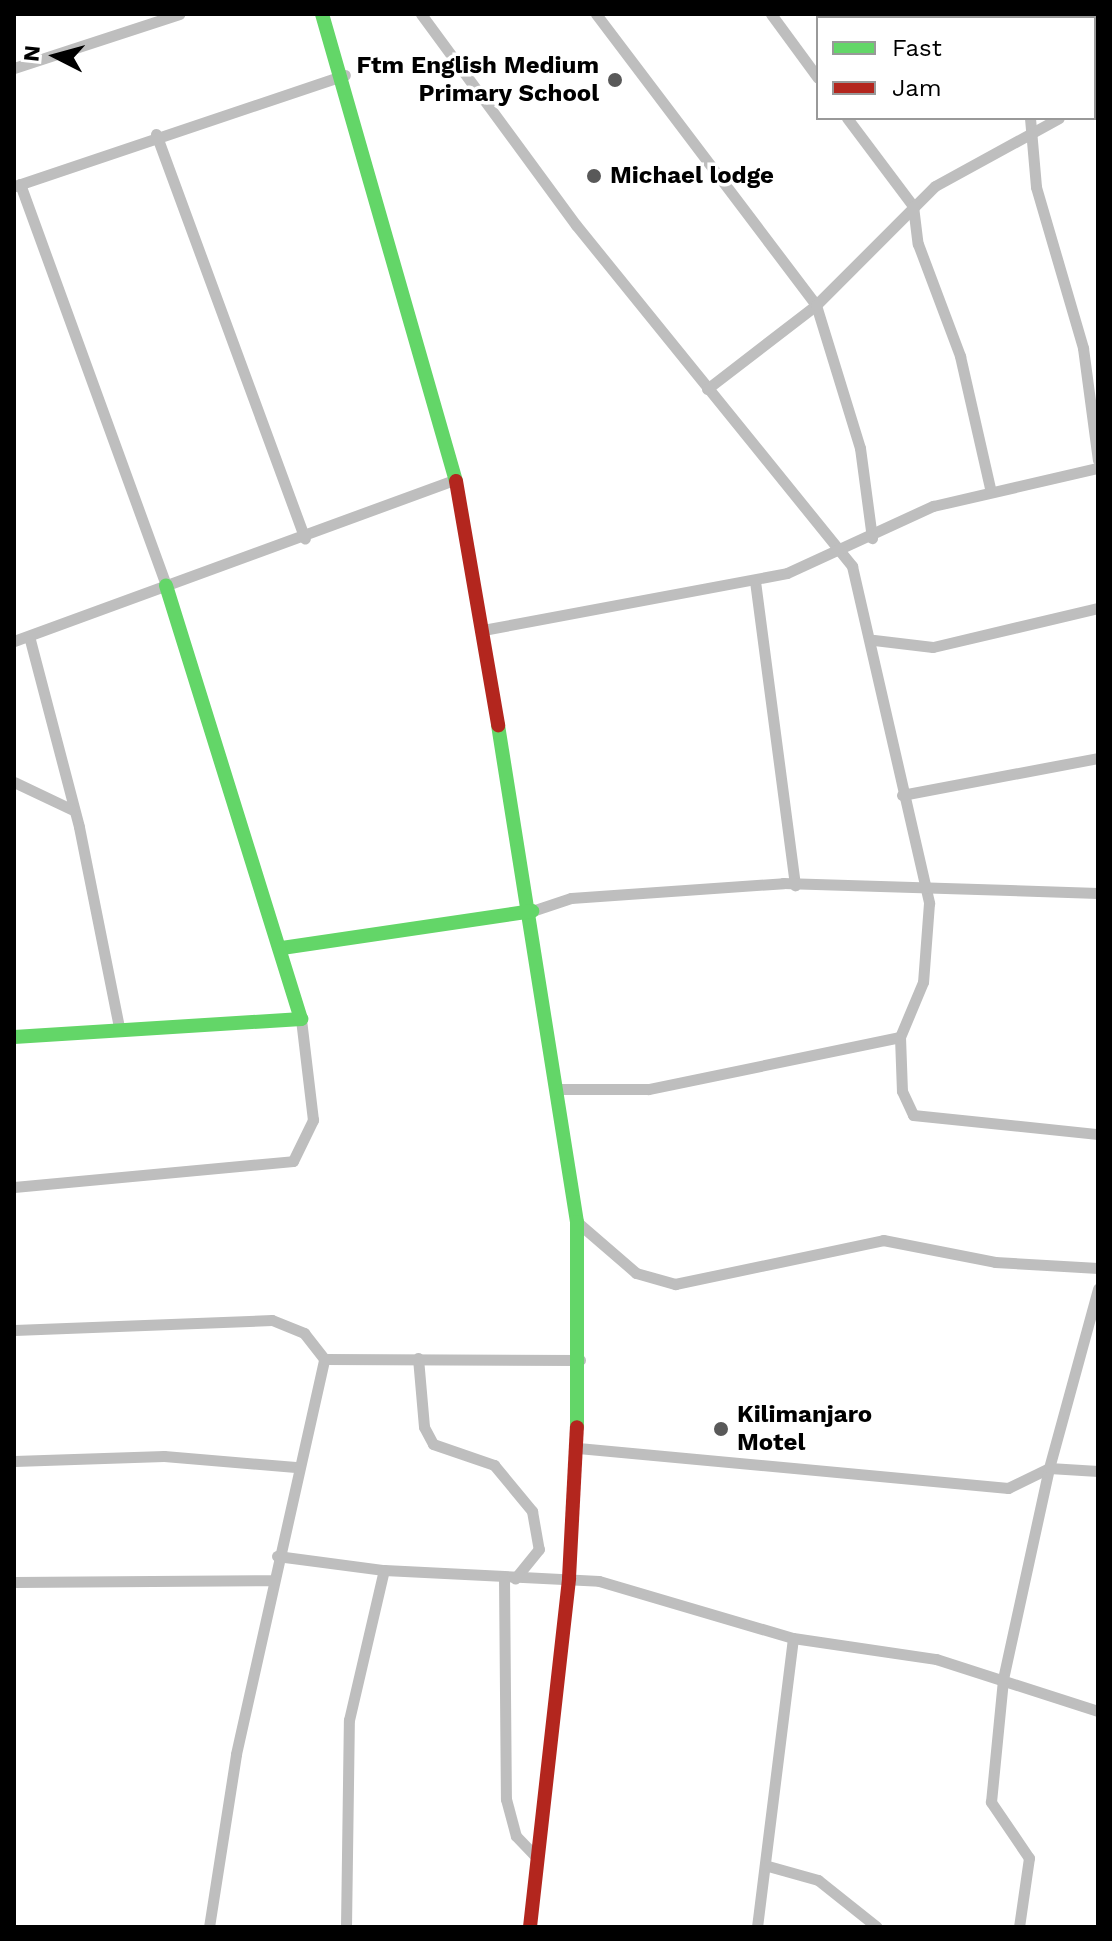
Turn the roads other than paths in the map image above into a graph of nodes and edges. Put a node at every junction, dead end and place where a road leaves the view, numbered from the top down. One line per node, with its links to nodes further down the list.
1 (179, 14): 6 (street)
2 (322, 14): 7 (street)
3 (421, 14): 17 (street)
4 (596, 14): 16 (street)
5 (771, 14): 8 (street)
6 (14, 68)
7 (345, 75): 13 (street); 20 (street)
8 (816, 75)
9 (848, 120): 15 (street)
10 (1031, 120): 12 (street)
11 (1056, 120): 12 (street)
12 (1035, 133): 15 (street); 18 (street)
13 (156, 134): 14 (street); 22 (street)
14 (17, 185): 26 (street)
15 (913, 206): 16 (street); 21 (street)
16 (816, 305): 17 (street); 23 (street)
17 (707, 389): 24 (street)
18 (1098, 460)
19 (1098, 468): 21 (street)
20 (456, 479): 22 (street); 28 (street)
21 (991, 492): 23 (street)
22 (305, 538): 26 (street)
23 (872, 538): 24 (street)
24 (841, 551): 25 (street); 30 (street)
25 (755, 581): 28 (street); 36 (street)
26 (166, 586): 29 (street); 40 (street)
27 (1098, 608): 30 (street)
28 (483, 630): 39 (street)
29 (29, 636): 31 (street); 35 (street)
30 (874, 640): 34 (street)
31 (14, 641)
32 (1098, 758): 34 (street)
33 (14, 782): 35 (street)
34 (902, 795): 37 (street)
35 (74, 811): 42 (street)
36 (795, 885): 37 (street); 39 (street)
37 (924, 888): 38 (street); 44 (street)
38 (1098, 893)
39 (532, 911): 40 (street); 45 (street)
40 (282, 948): 41 (street)
41 (301, 1019): 42 (street); 47 (street)
42 (119, 1028): 43 (street)
43 (14, 1037)
44 (900, 1037): 45 (street); 46 (street)
45 (561, 1089): 48 (street)
46 (1098, 1134)
47 (14, 1187)
48 (577, 1222): 49 (street); 54 (street)
49 (1098, 1268)
50 (1098, 1289): 58 (street)
51 (14, 1330): 53 (street)
52 (418, 1358): 53 (street); 54 (street); 62 (street)
53 (324, 1359): 57 (street)
54 (580, 1360): 55 (street)
55 (578, 1448): 58 (street); 63 (street)
56 (14, 1461): 57 (street)
57 (296, 1467): 60 (street)
58 (1049, 1468): 59 (street); 67 (street)
59 (1098, 1471)
60 (277, 1556): 61 (street); 64 (street)
61 (384, 1570): 62 (street); 72 (street)
62 (510, 1578): 63 (street); 69 (street)
63 (569, 1578): 66 (street); 69 (street)
64 (272, 1580): 65 (street); 71 (street)
65 (14, 1582)
66 (793, 1638): 67 (street); 70 (street)
67 (1003, 1679): 68 (street); 76 (street)
68 (1098, 1711)
69 (537, 1858): 73 (street)
70 (768, 1866): 74 (street); 75 (street)
71 (209, 1927)
72 (346, 1927)
73 (530, 1927)
74 (757, 1927)
75 (877, 1927)
76 (1019, 1927)

